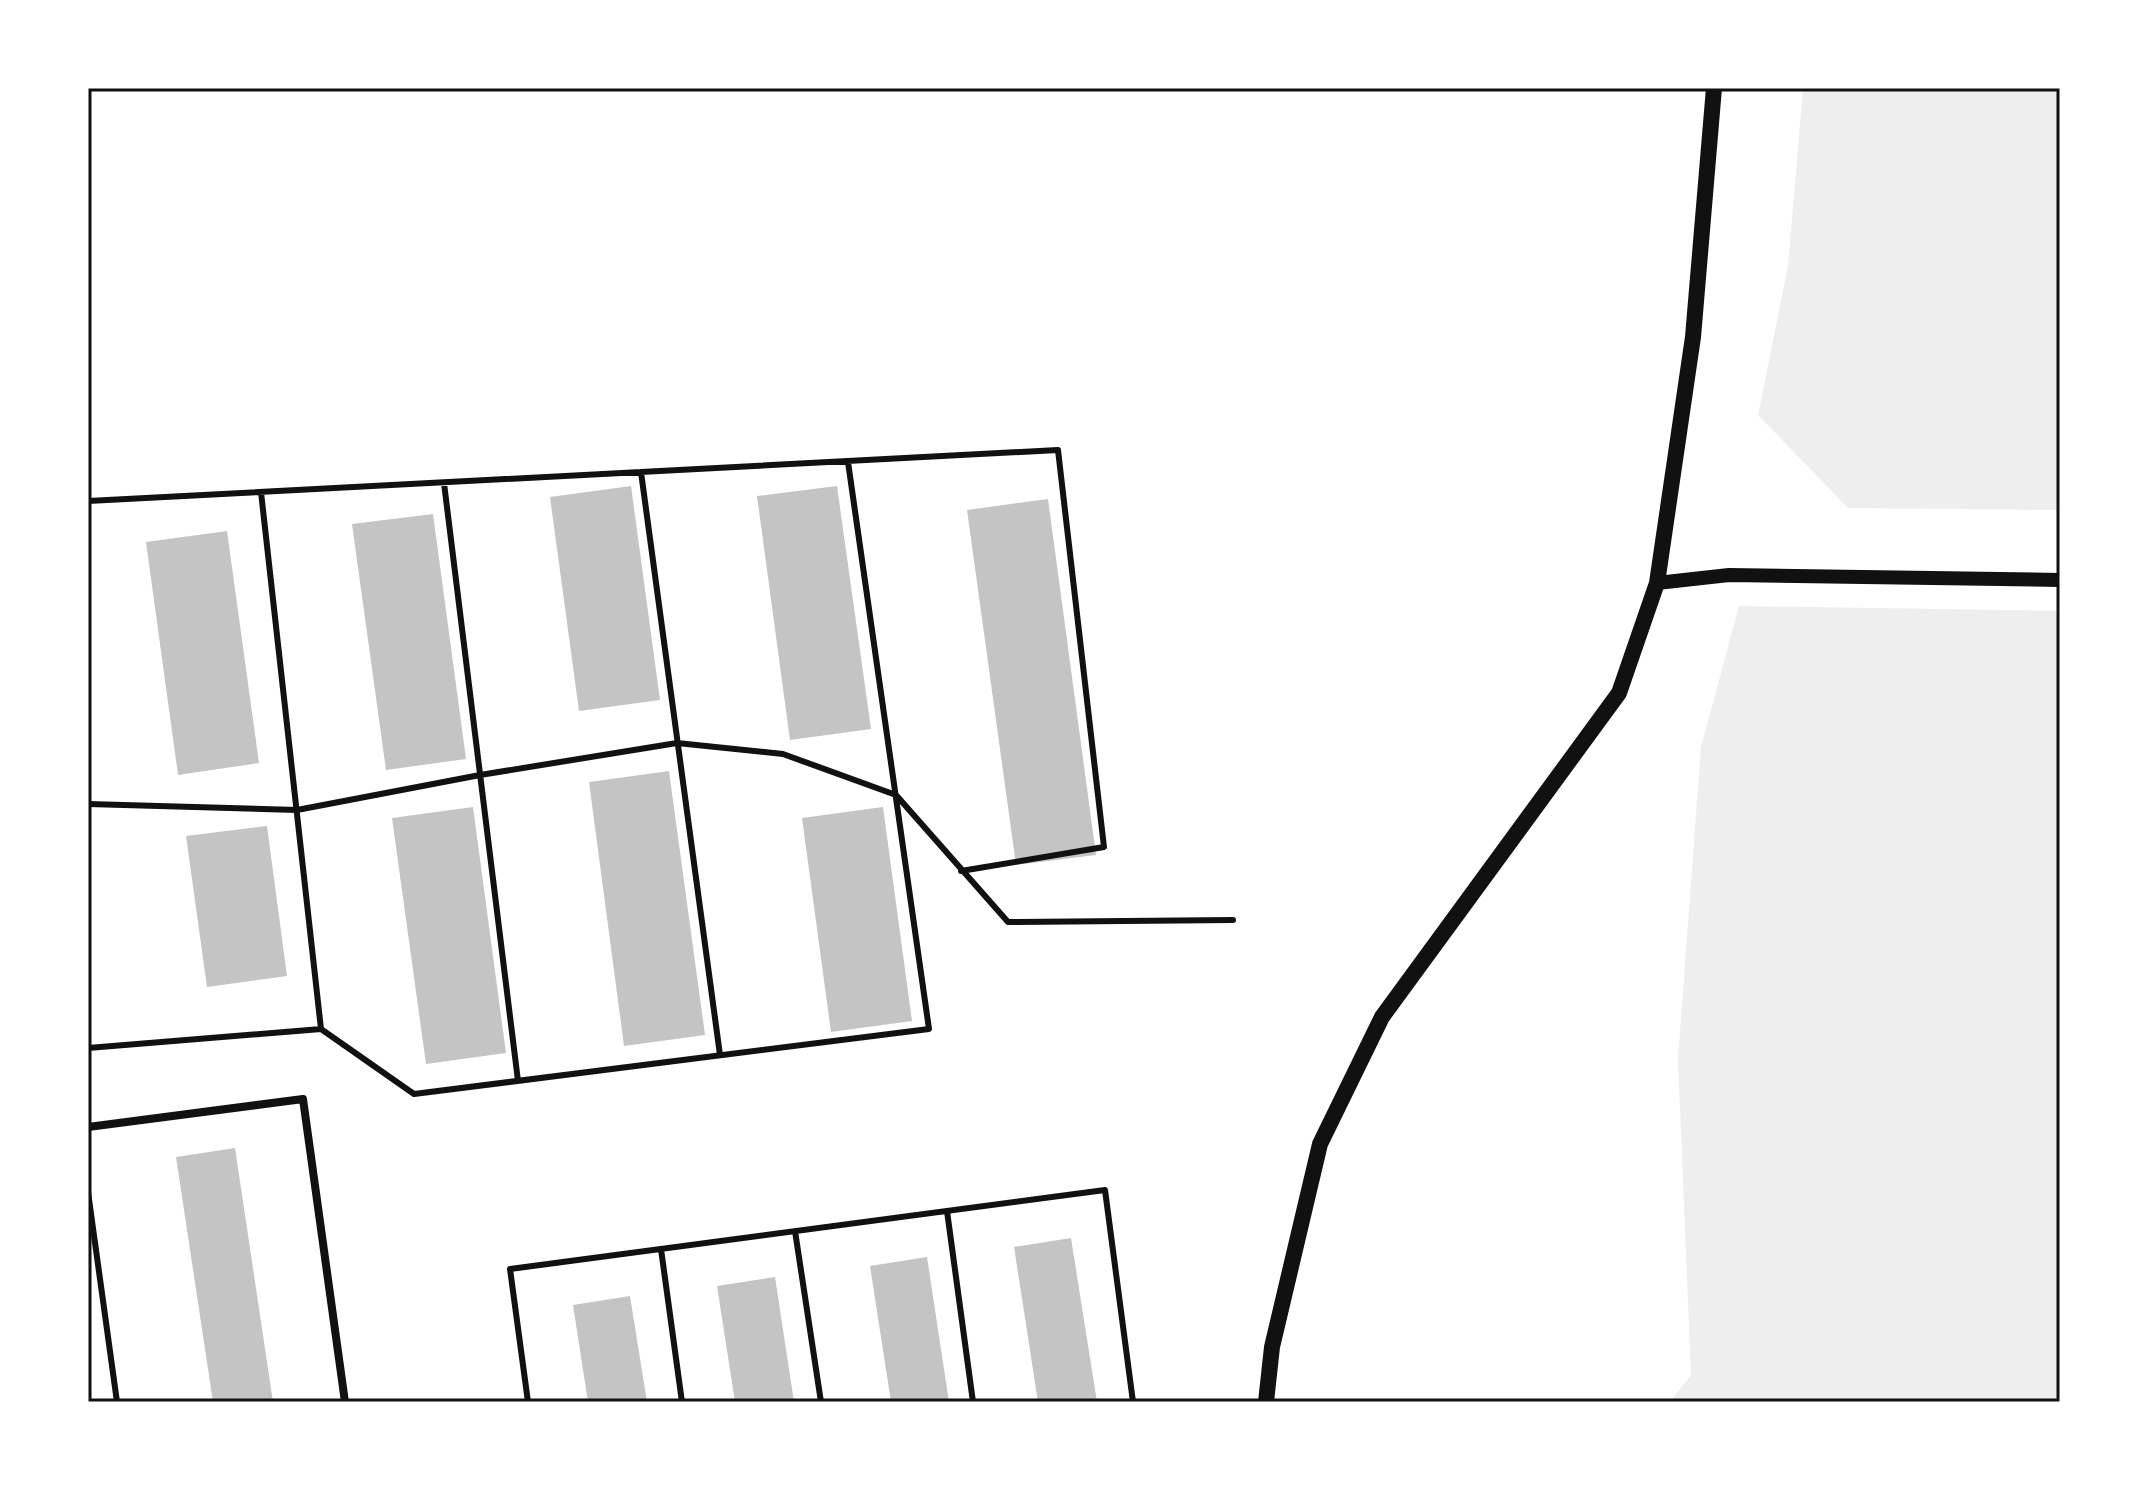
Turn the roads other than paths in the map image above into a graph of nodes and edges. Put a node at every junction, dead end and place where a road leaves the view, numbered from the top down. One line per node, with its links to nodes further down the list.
1 (1714, 88): 8 (main road)
2 (848, 462): 3 (lane); 11 (lane); 14 (lane)
3 (641, 472): 4 (lane); 9 (lane)
4 (444, 483): 5 (lane); 10 (lane)
5 (261, 492): 6 (lane); 13 (lane)
6 (88, 501)
7 (2060, 580): 8 (street)
8 (1657, 583): 32 (main road)
9 (677, 743): 10 (lane); 11 (lane); 18 (lane)
10 (480, 775): 13 (lane); 19 (lane)
11 (896, 795): 14 (lane); 18 (lane)
12 (88, 804): 13 (lane)
13 (297, 810): 16 (lane)
14 (961, 871): 15 (lane)
15 (1233, 920)
16 (321, 1029): 17 (lane); 19 (lane)
17 (88, 1048)
18 (720, 1055): 19 (lane)
19 (518, 1081)
20 (88, 1127): 26 (street)
21 (88, 1192): 25 (lane)
22 (947, 1211): 23 (lane); 30 (lane); 31 (lane)
23 (795, 1231): 24 (lane); 29 (lane)
24 (661, 1249): 27 (lane); 28 (lane)
25 (117, 1402)
26 (345, 1402)
27 (528, 1402)
28 (682, 1402)
29 (821, 1402)
30 (973, 1402)
31 (1133, 1402)
32 (1266, 1402)

